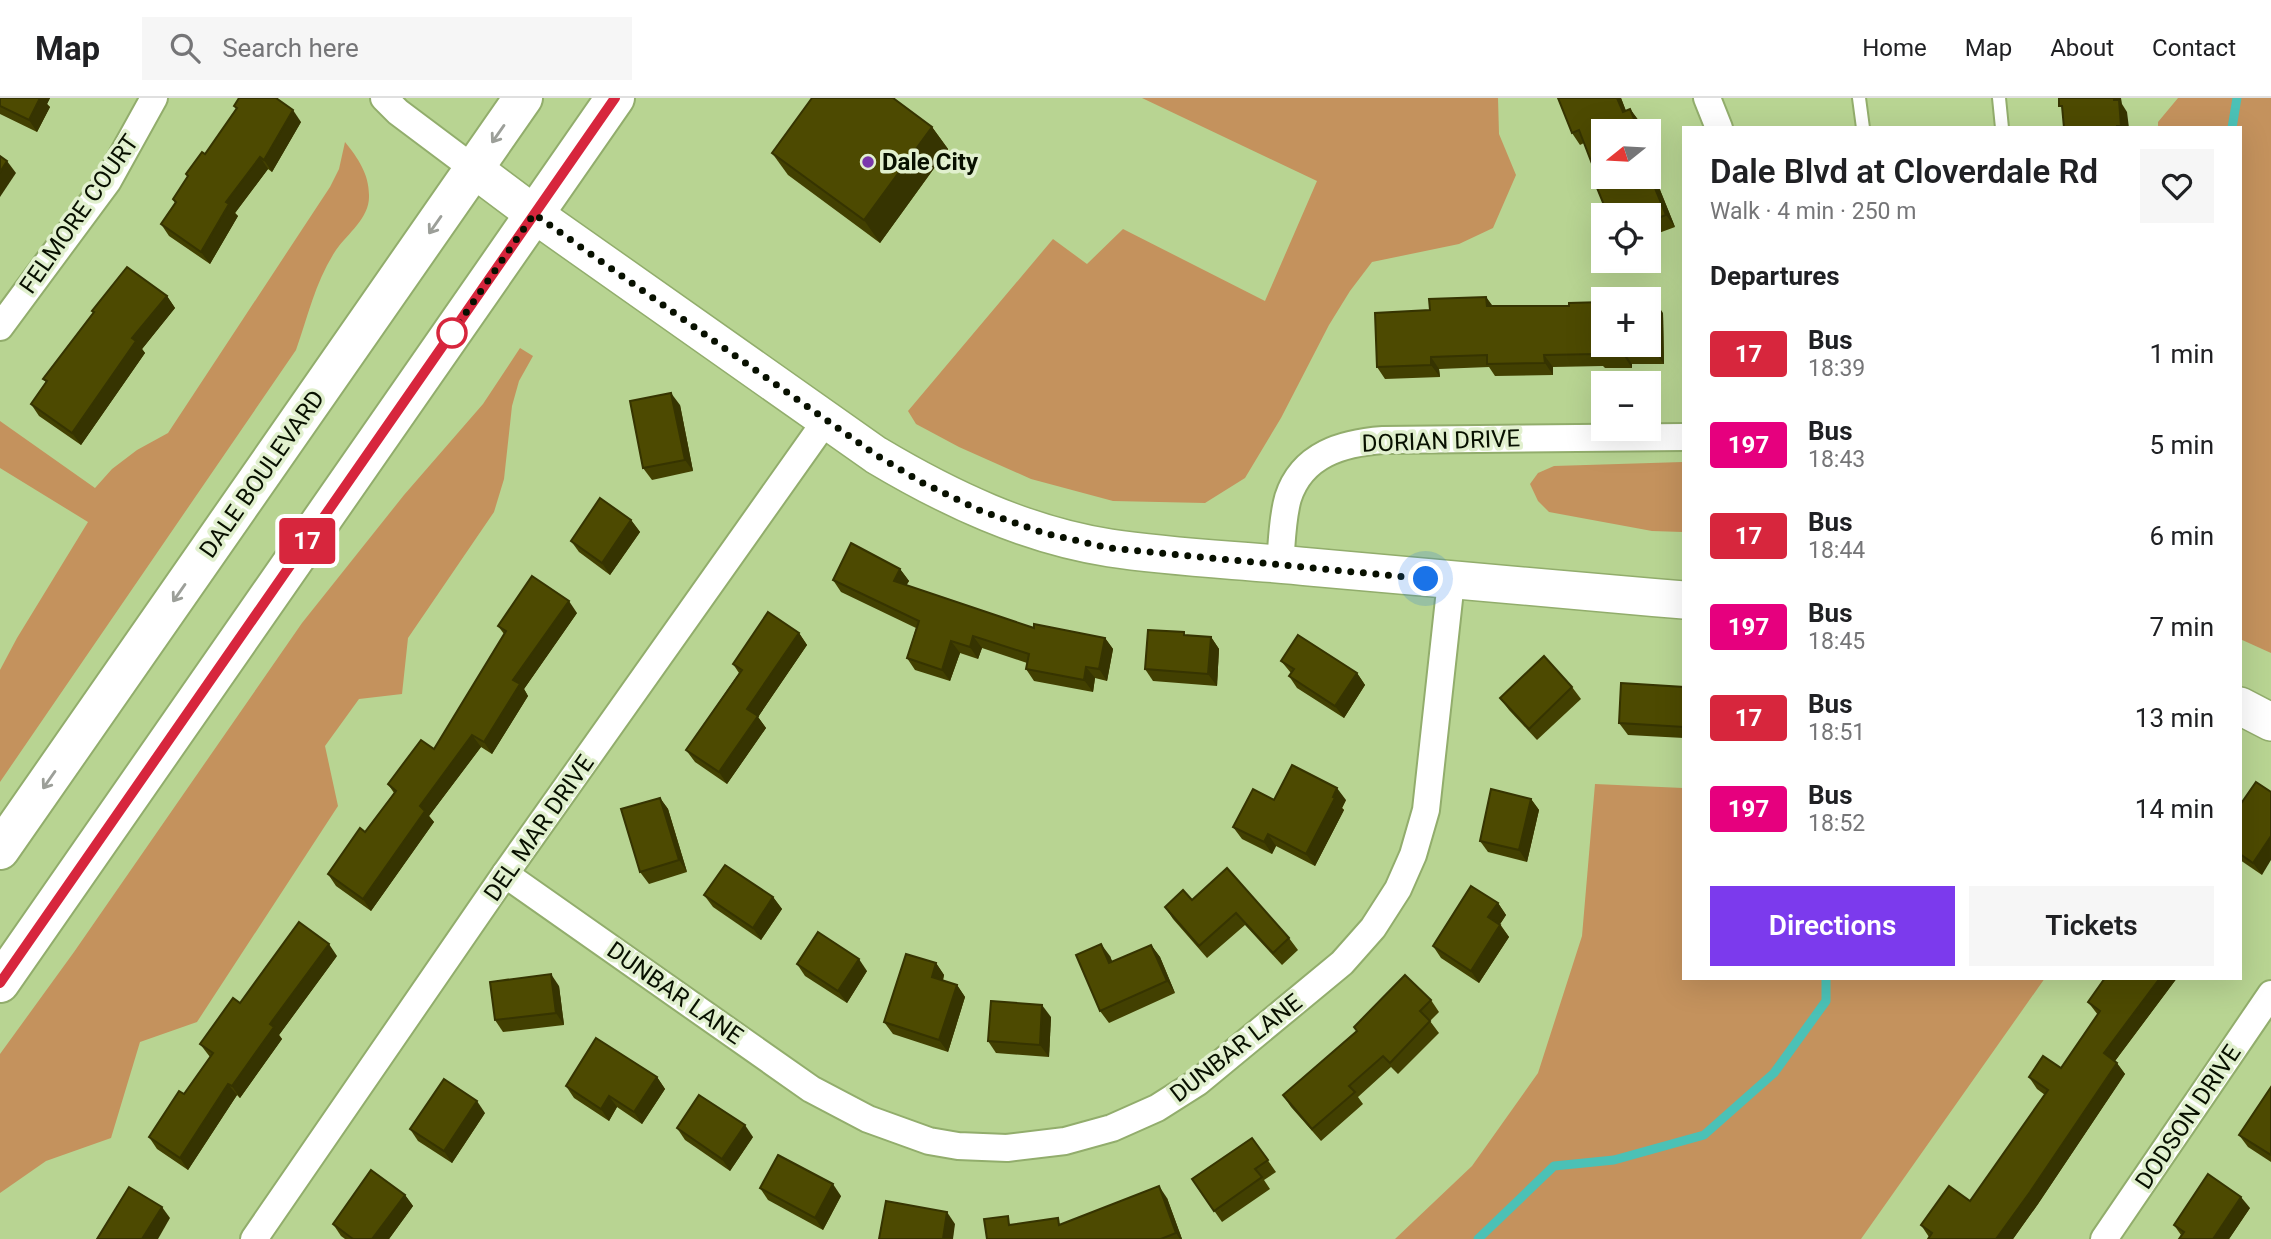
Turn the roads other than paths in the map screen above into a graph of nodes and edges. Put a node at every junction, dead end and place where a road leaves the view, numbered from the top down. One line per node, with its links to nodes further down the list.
1 (154, 98): 13 (street, FELMORE COURT)
2 (384, 98): 11 (street)
3 (523, 98): 11 (main road, DALE BOULEVARD, one-way to 11)
4 (615, 98): 12 (main road)
5 (1707, 98): 8 (street)
6 (1859, 98): 9 (lane)
7 (1999, 98): 10 (lane)
8 (1718, 126)
9 (1863, 126)
10 (2002, 126)
11 (474, 169): 12 (street); 21 (main road, DALE BOULEVARD, one-way to 21)
12 (534, 214): 14 (street); 23 (main road)
13 (0, 327)
14 (827, 419): 16 (street); 22 (street, DEL MAR DRIVE)
15 (1682, 437): 16 (street, DORIAN DRIVE)
16 (1280, 564): 17 (street)
17 (1451, 581): 18 (street); 22 (street, DUNBAR LANE)
18 (1682, 600)
19 (2242, 707): 20 (street)
20 (2271, 722)
21 (0, 850)
22 (505, 874): 25 (street, DEL MAR DRIVE)
23 (0, 983)
24 (2271, 994): 26 (street, DODSON DRIVE)
25 (254, 1239)
26 (2104, 1239)

